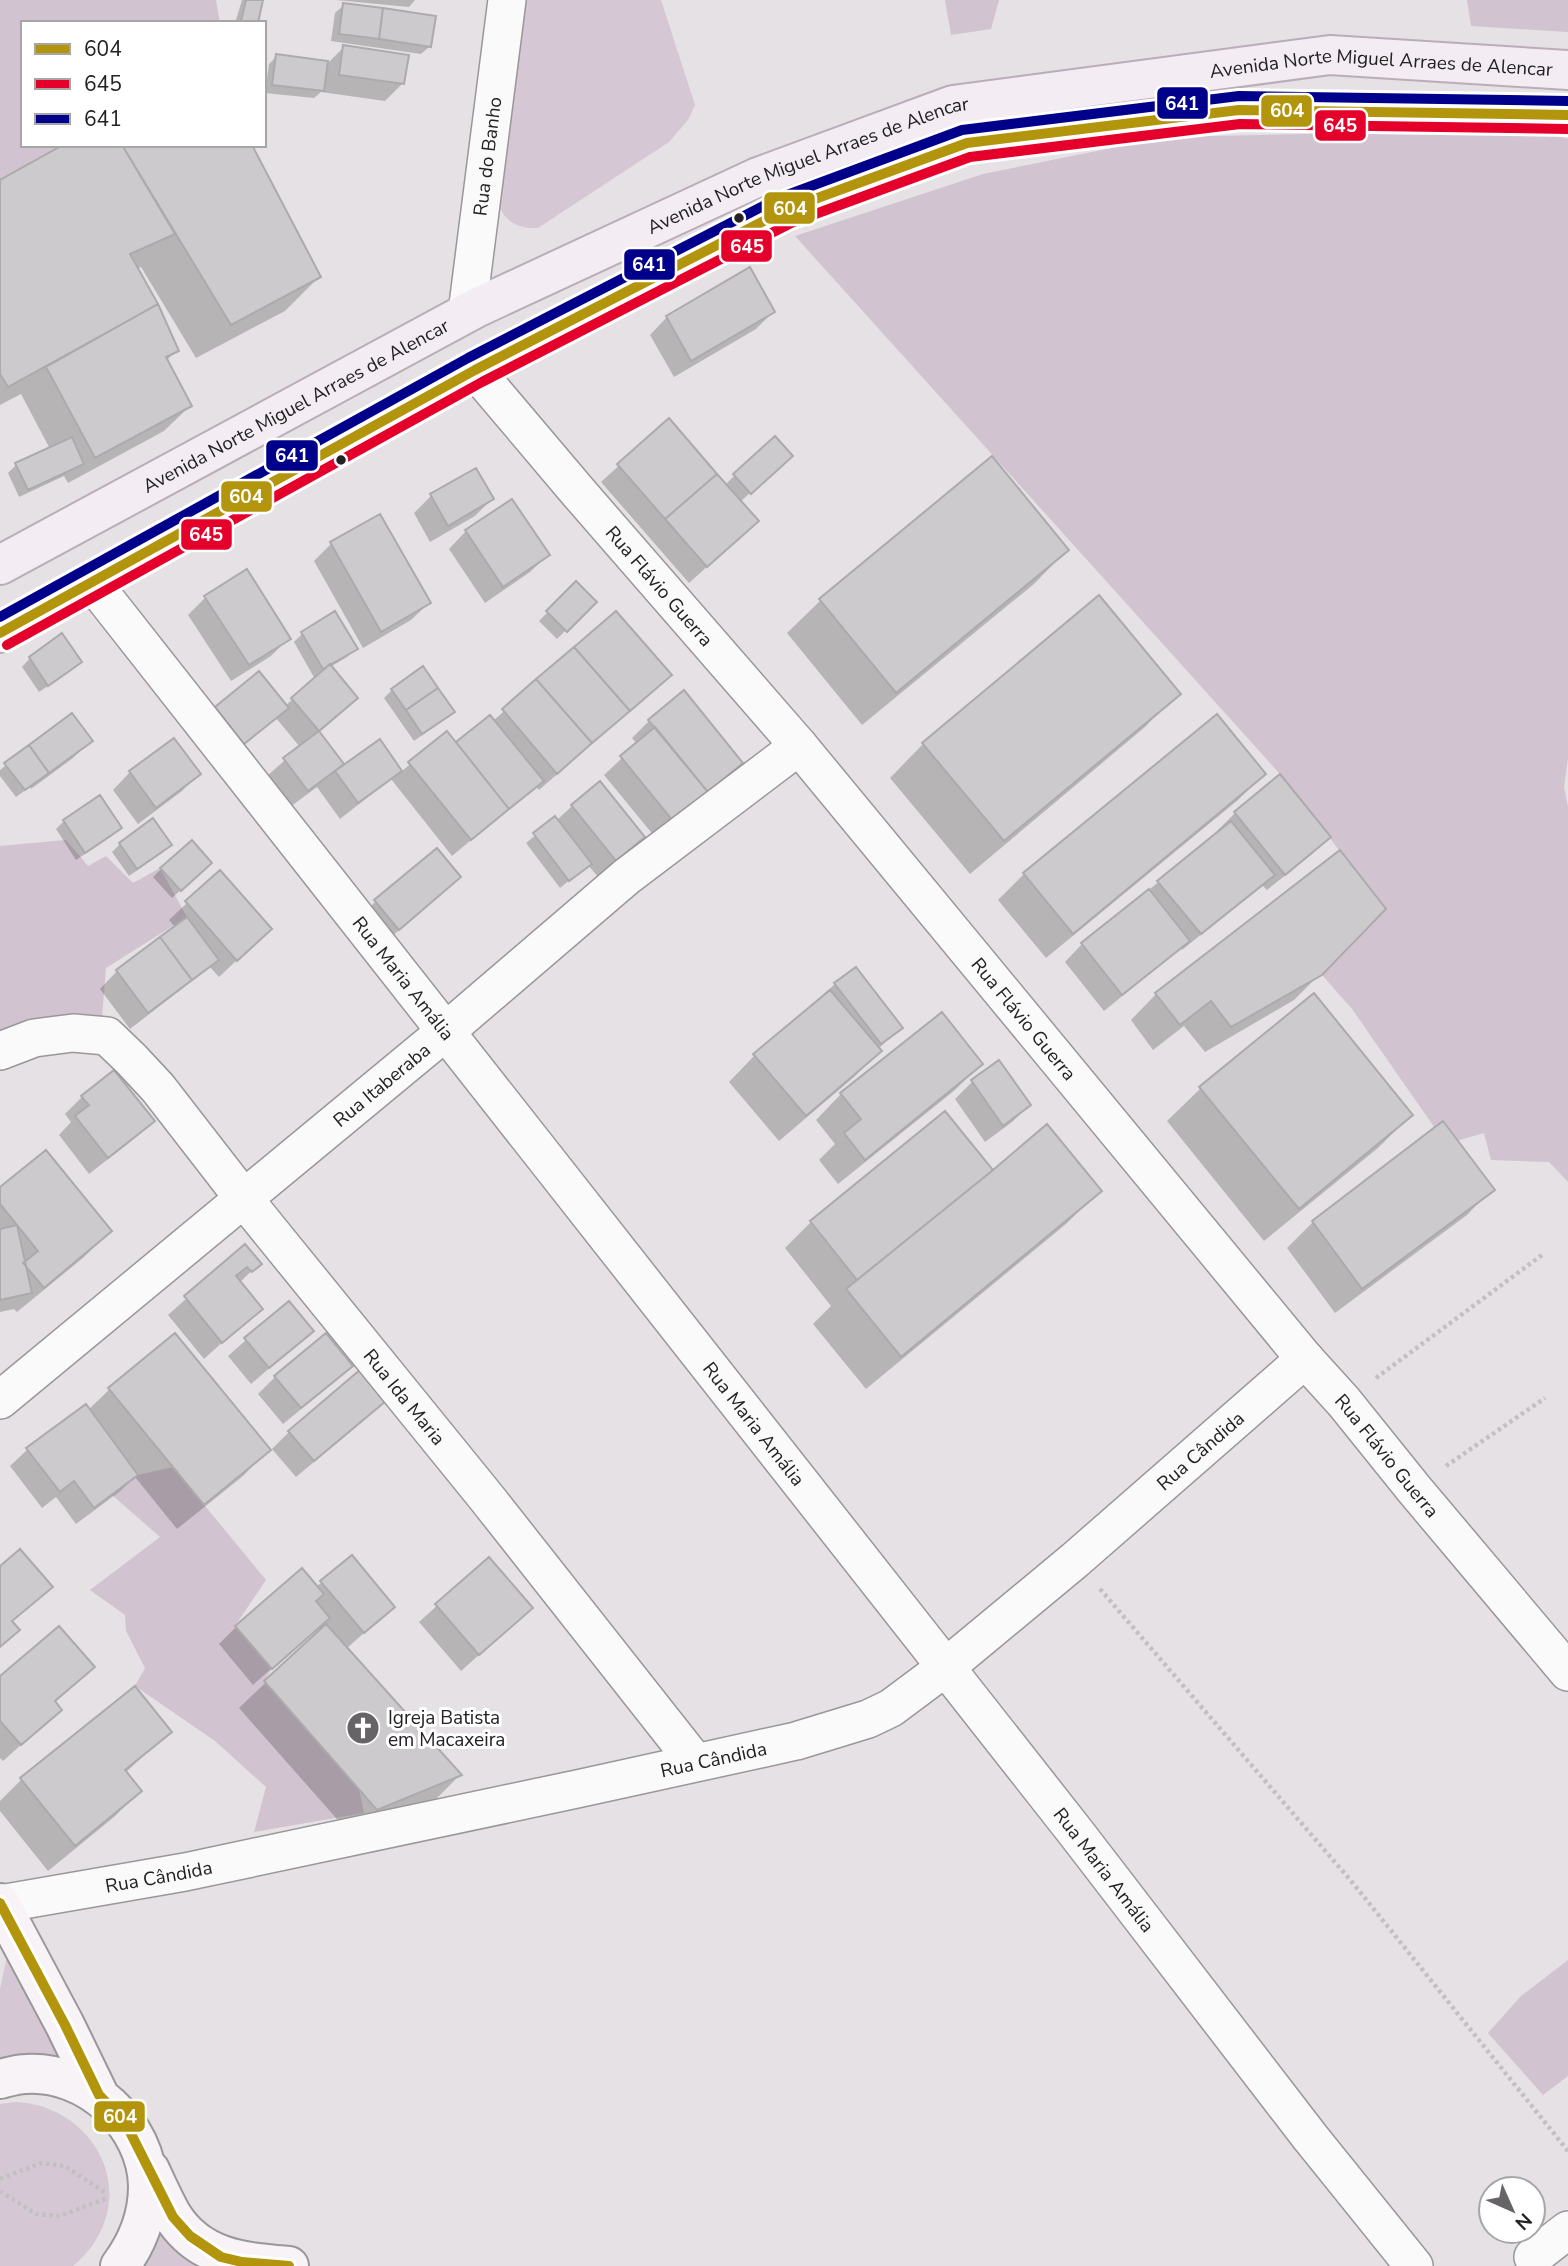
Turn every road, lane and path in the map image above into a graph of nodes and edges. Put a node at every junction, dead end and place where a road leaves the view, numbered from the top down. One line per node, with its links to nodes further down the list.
1 (507, 0): 4 (street, Rua do Banho)
2 (1568, 70): 4 (main road, Avenida Norte Miguel Arraes de Alencar)
3 (1562, 117): 5 (main road, Avenida Norte Miguel Arraes de Alencar)
4 (467, 313): 6 (main road, Avenida Norte Miguel Arraes de Alencar)
5 (475, 370): 7 (main road, Avenida Norte Miguel Arraes de Alencar); 9 (street, Rua Flávio Guerra)
6 (0, 565)
7 (92, 582): 8 (main road, Avenida Norte Miguel Arraes de Alencar); 10 (street, Rua Maria Amália)
8 (0, 633)
9 (799, 746): 10 (street, Rua Itaberaba); 14 (street, Rua Flávio Guerra)
10 (445, 1032): 12 (street, Rua Itaberaba); 20 (street, Rua Maria Amália)
11 (0, 1051): 12 (street, Rua Ida Maria)
12 (244, 1199): 16 (street, Rua Itaberaba); 22 (street, Rua Ida Maria)
13 (1542, 1255): 17 (path)
14 (1305, 1359): 17 (street, Rua Flávio Guerra); 19 (street, Rua Cândida)
15 (1545, 1398): 18 (path)
16 (0, 1400)
17 (1344, 1402): 18 (street, Rua Flávio Guerra)
18 (1414, 1489): 21 (street, Rua Flávio Guerra)
19 (1075, 1560): 20 (street, Rua Cândida); 26 (path)
20 (946, 1667): 22 (street, Rua Cândida); 34 (street, Rua Maria Amália)
21 (1568, 1672)
22 (695, 1762): 23 (street, Rua Cândida)
23 (0, 1904): 25 (street)
24 (0, 2079): 25 (street)
25 (99, 2095): 27 (street)
26 (1568, 2151)
27 (143, 2155): 32 (street); 33 (street)
28 (0, 2179): 29 (path)
29 (0, 2191)
30 (1568, 2230): 31 (street)
31 (1532, 2257)
32 (120, 2266)
33 (289, 2266)
34 (1415, 2266)

